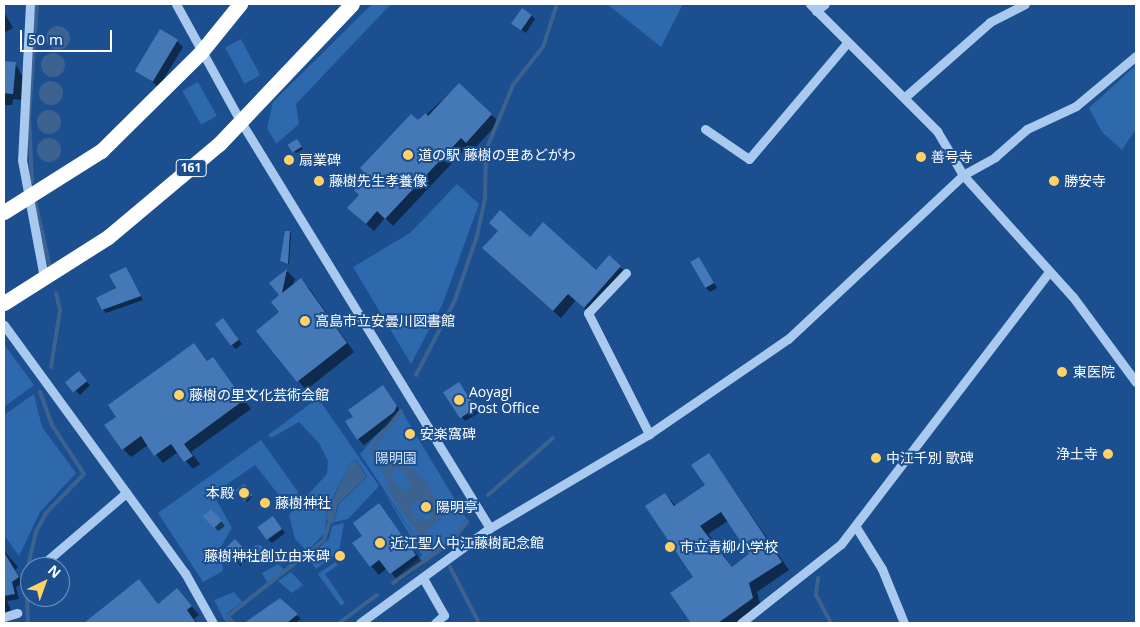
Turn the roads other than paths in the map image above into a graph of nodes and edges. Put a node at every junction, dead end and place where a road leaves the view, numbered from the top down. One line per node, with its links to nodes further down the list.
1 (30, 4): 15 (street)
2 (176, 4): 9 (street)
3 (240, 4): 9 (highway)
4 (352, 4): 12 (highway, 161)
5 (825, 4): 7 (street)
6 (1025, 4): 11 (street)
7 (813, 7): 8 (street)
8 (847, 43): 11 (street); 13 (street)
9 (200, 52): 12 (street); 15 (highway)
10 (1136, 56): 14 (street)
11 (905, 97): 14 (street)
12 (241, 122): 19 (highway, 161); 26 (street)
13 (705, 129)
14 (963, 175): 18 (street); 23 (street)
15 (28, 199): 16 (highway); 19 (street)
16 (4, 212)
17 (626, 272): 23 (street)
18 (1050, 272): 22 (street); 25 (street)
19 (44, 278): 20 (highway, 161)
20 (4, 303)
21 (4, 325): 24 (street)
22 (1136, 382)
23 (649, 434): 26 (street)
24 (126, 493): 27 (street); 31 (street)
25 (856, 527): 34 (street); 35 (street)
26 (490, 528): 28 (street)
27 (51, 557)
28 (423, 578): 32 (street); 33 (street)
29 (17, 613): 30 (street)
30 (4, 617)
31 (213, 623)
32 (360, 623)
33 (435, 623)
34 (741, 623)
35 (904, 623)

